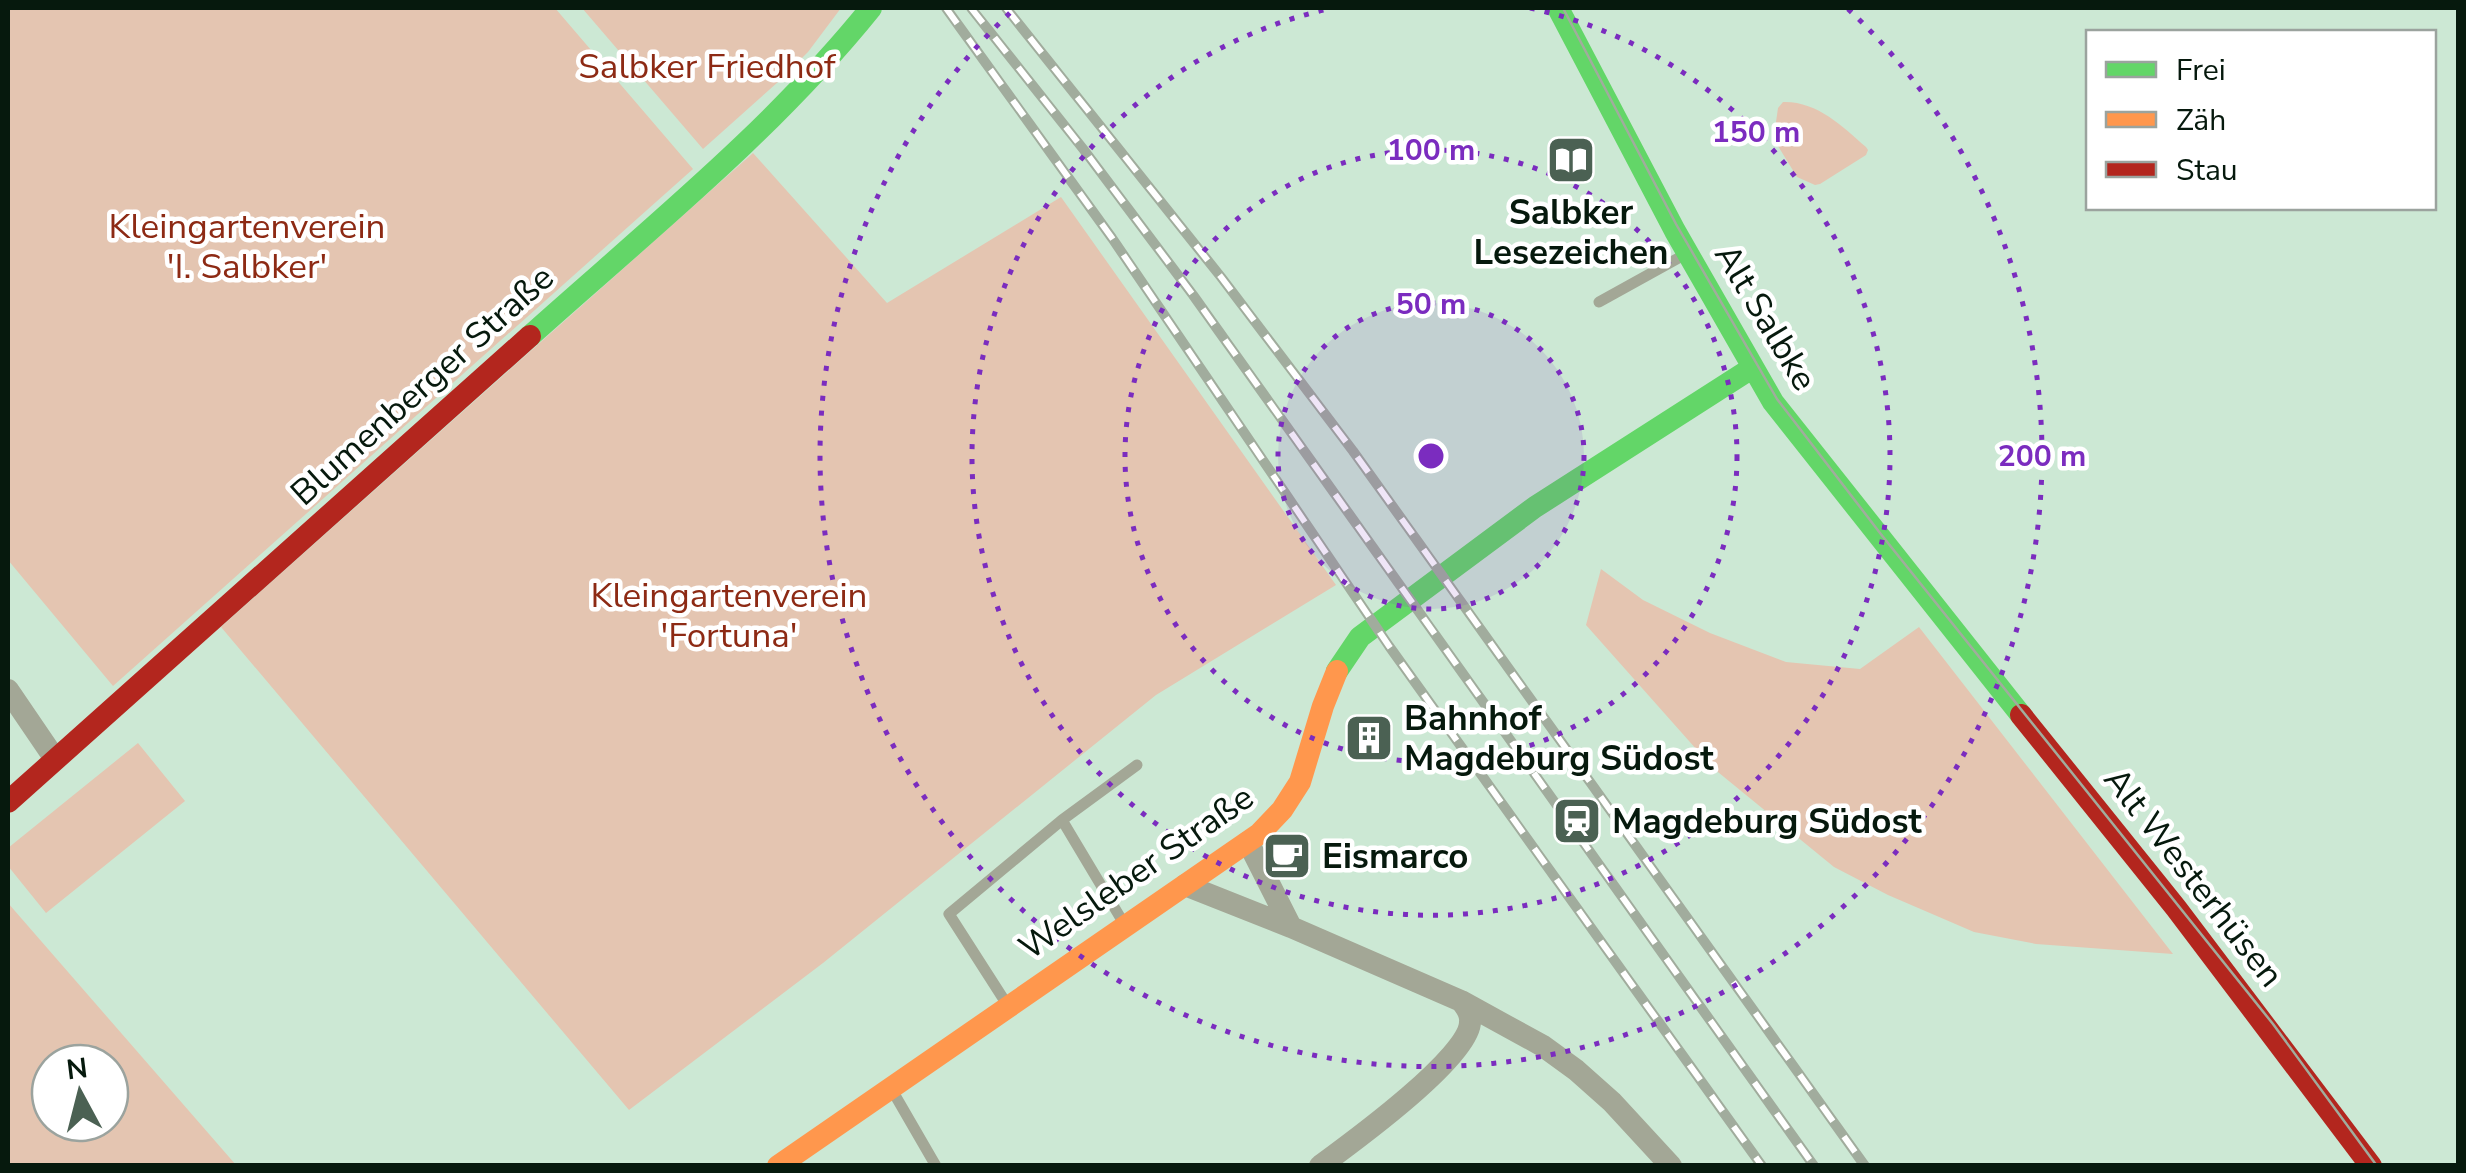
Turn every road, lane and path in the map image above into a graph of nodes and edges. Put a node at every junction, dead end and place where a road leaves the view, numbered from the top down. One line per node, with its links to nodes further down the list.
1 (871, 8): 8 (street, Blumenberger Straße)
2 (1558, 8): 3 (street, Alt Salbke)
3 (1687, 252): 4 (lane); 5 (street, Alt Salbke)
4 (1599, 302)
5 (1752, 368): 6 (street, Alt Salbke); 12 (street, Welsleber Straße)
6 (1958, 636): 23 (street, Alt Westerhüsen)
7 (8, 690): 8 (street)
8 (56, 759): 10 (street, Blumenberger Straße)
9 (1137, 765): 11 (lane)
10 (8, 802)
11 (1062, 820): 14 (lane); 17 (lane)
12 (1248, 842): 13 (street, Welsleber Straße); 15 (street)
13 (1185, 886): 14 (street, Welsleber Straße); 15 (street)
14 (1125, 926): 17 (street, Welsleber Straße)
15 (1291, 926): 16 (street)
16 (1461, 1001): 21 (street); 22 (street)
17 (1008, 1006): 18 (street, Welsleber Straße)
18 (890, 1086): 19 (street, Welsleber Straße); 20 (lane)
19 (778, 1166)
20 (936, 1166)
21 (1320, 1166)
22 (1671, 1166)
23 (2371, 1166)

